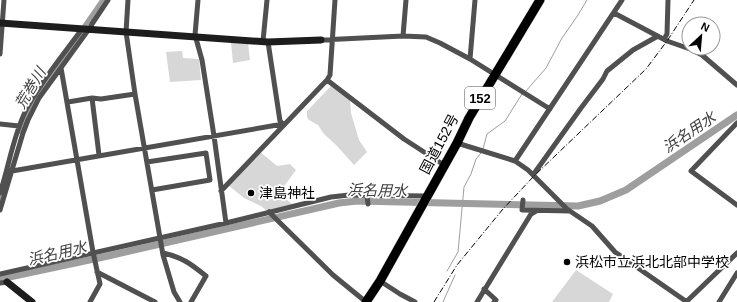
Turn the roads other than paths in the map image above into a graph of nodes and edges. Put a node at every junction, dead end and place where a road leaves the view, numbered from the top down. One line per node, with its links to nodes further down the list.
1 (4, 0): 13 (street)
2 (108, 0): 14 (street)
3 (128, 0): 15 (street)
4 (198, 0): 18 (street)
5 (267, 0): 22 (street)
6 (335, 0): 21 (street)
7 (406, 0): 16 (street)
8 (475, 0): 24 (street)
9 (540, 0): 26 (highway, 国道152号 / 152)
10 (622, 0): 12 (street)
11 (668, 0): 19 (street)
12 (614, 13): 17 (street); 32 (street)
13 (1, 23): 14 (street); 23 (street)
14 (86, 29): 15 (street); 25 (street); 36 (street)
15 (126, 32): 18 (street); 29 (street)
16 (403, 36): 21 (street); 24 (street)
17 (658, 36): 19 (street); 46 (street)
18 (196, 37): 22 (street); 37 (street)
19 (664, 39): 28 (street)
20 (321, 40): 21 (street); 22 (street)
21 (333, 40): 27 (street)
22 (265, 41): 35 (street)
23 (0, 54)
24 (470, 60): 26 (street)
25 (62, 68): 31 (street); 45 (street)
26 (495, 74): 32 (street); 38 (highway, 国道152号 / 152)
27 (327, 80): 35 (street); 44 (street)
28 (737, 85)
29 (135, 94): 30 (street); 39 (street)
30 (92, 98): 31 (street); 40 (street)
31 (68, 102): 41 (street)
32 (550, 109): 42 (street)
33 (737, 123): 55 (street)
34 (0, 124): 36 (street)
35 (284, 124): 37 (street); 49 (street)
36 (19, 126): 45 (street)
37 (214, 136): 39 (street); 49 (street)
38 (456, 144): 42 (street); 44 (highway, 国道152号 / 152)
39 (144, 149): 40 (street); 43 (street)
40 (99, 155): 41 (street)
41 (77, 160): 45 (street); 64 (street)
42 (515, 161): 46 (street)
43 (147, 162): 48 (street); 48 (street)
44 (444, 165): 52 (highway, 国道152号 / 152)
45 (9, 170): 47 (street); 56 (street)
46 (533, 175): 57 (street)
47 (2, 178): 50 (street)
48 (152, 190): 61 (street)
49 (221, 191): 60 (street)
50 (0, 193)
51 (367, 196): 52 (street); 54 (street); 59 (street)
52 (426, 198): 68 (highway, 国道152号 / 152)
53 (523, 200): 58 (street)
54 (368, 204)
55 (737, 205)
56 (0, 210)
57 (569, 210): 58 (street); 80 (street)
58 (536, 211): 70 (street)
59 (271, 214): 60 (street); 76 (street)
60 (226, 223): 61 (street)
61 (160, 239): 62 (street); 64 (street)
62 (163, 250): 74 (street); 75 (street)
63 (737, 253): 80 (street)
64 (93, 254): 65 (street); 67 (street)
65 (97, 272): 72 (street); 73 (street)
66 (737, 273): 81 (street)
67 (0, 275): 69 (street)
68 (380, 281): 76 (highway, 国道152号 / 152); 77 (street)
69 (4, 282): 71 (street)
70 (484, 289): 78 (street); 79 (street)
71 (32, 302)
72 (90, 302)
73 (155, 302)
74 (180, 302)
75 (191, 302)
76 (366, 302)
77 (415, 302)
78 (477, 302)
79 (494, 302)
80 (686, 302)
81 (719, 302)

